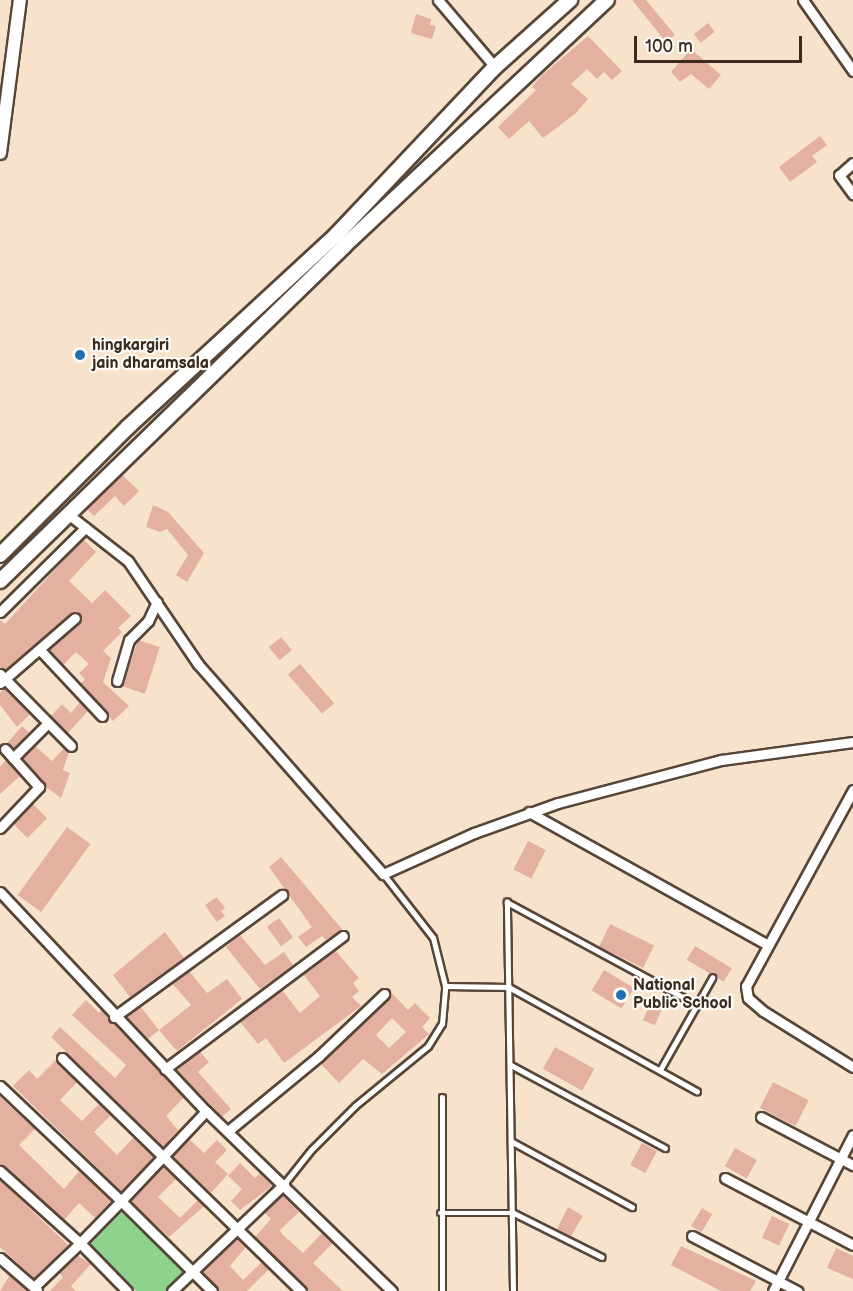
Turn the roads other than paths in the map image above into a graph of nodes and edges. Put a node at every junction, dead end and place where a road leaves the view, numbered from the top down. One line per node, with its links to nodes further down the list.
1 (20, 0): 8 (main road)
2 (438, 0): 6 (street)
3 (570, 0): 6 (main road)
4 (607, 0): 11 (main road)
5 (803, 0): 7 (street)
6 (495, 67): 13 (main road)
7 (853, 71)
8 (0, 153)
9 (853, 163): 10 (street)
10 (853, 194)
11 (68, 514): 12 (street); 14 (main road)
12 (86, 528): 15 (street); 16 (street)
13 (0, 555)
14 (0, 581)
15 (157, 602): 20 (street); 30 (street)
16 (0, 612)
17 (75, 618): 18 (street)
18 (41, 651): 19 (street); 21 (street)
19 (2, 678): 22 (street)
20 (117, 681)
21 (102, 716)
22 (48, 723): 24 (street); 26 (street)
23 (853, 742): 28 (street)
24 (71, 746)
25 (2, 750): 26 (street)
26 (13, 759): 29 (street)
27 (853, 790): 34 (street)
28 (529, 812): 30 (street); 34 (street)
29 (0, 828)
30 (382, 874): 36 (lane)
31 (0, 892): 40 (street)
32 (282, 895): 40 (street)
33 (343, 936): 44 (street)
34 (766, 944): 43 (street)
35 (712, 978): 39 (lane)
36 (445, 986): 37 (lane); 60 (lane)
37 (509, 987): 39 (lane); 42 (lane); 45 (lane)
38 (384, 994): 51 (street)
39 (696, 1004): 45 (lane)
40 (114, 1017): 44 (street)
41 (62, 1058): 55 (street)
42 (511, 1065): 53 (lane); 54 (lane)
43 (853, 1067)
44 (165, 1069): 49 (street)
45 (660, 1070): 47 (lane)
46 (0, 1086): 61 (street)
47 (697, 1091)
48 (442, 1097): 63 (lane)
49 (206, 1111): 51 (street); 55 (street)
50 (761, 1117): 56 (street)
51 (228, 1131): 60 (street)
52 (853, 1135): 56 (street)
53 (511, 1141): 62 (lane); 64 (lane)
54 (665, 1148)
55 (164, 1157): 61 (street); 66 (street)
56 (841, 1159): 57 (street); 65 (street)
57 (853, 1165)
58 (0, 1171): 68 (street)
59 (725, 1178): 65 (street)
60 (284, 1184): 66 (street); 79 (street)
61 (122, 1201): 68 (street); 72 (street)
62 (632, 1207)
63 (441, 1213): 64 (lane); 80 (lane)
64 (514, 1213): 70 (lane); 81 (lane)
65 (809, 1222): 69 (street); 73 (street)
66 (236, 1226): 72 (street); 78 (street)
67 (692, 1236): 73 (street)
68 (80, 1243): 74 (street); 75 (street)
69 (853, 1245)
70 (602, 1257)
71 (1, 1261): 74 (street)
72 (192, 1271): 76 (street); 77 (street)
73 (778, 1281): 82 (street); 83 (street)
74 (32, 1288)
75 (127, 1291)
76 (172, 1291)
77 (212, 1291)
78 (301, 1291)
79 (392, 1291)
80 (442, 1291)
81 (513, 1291)
82 (773, 1291)
83 (797, 1291)

